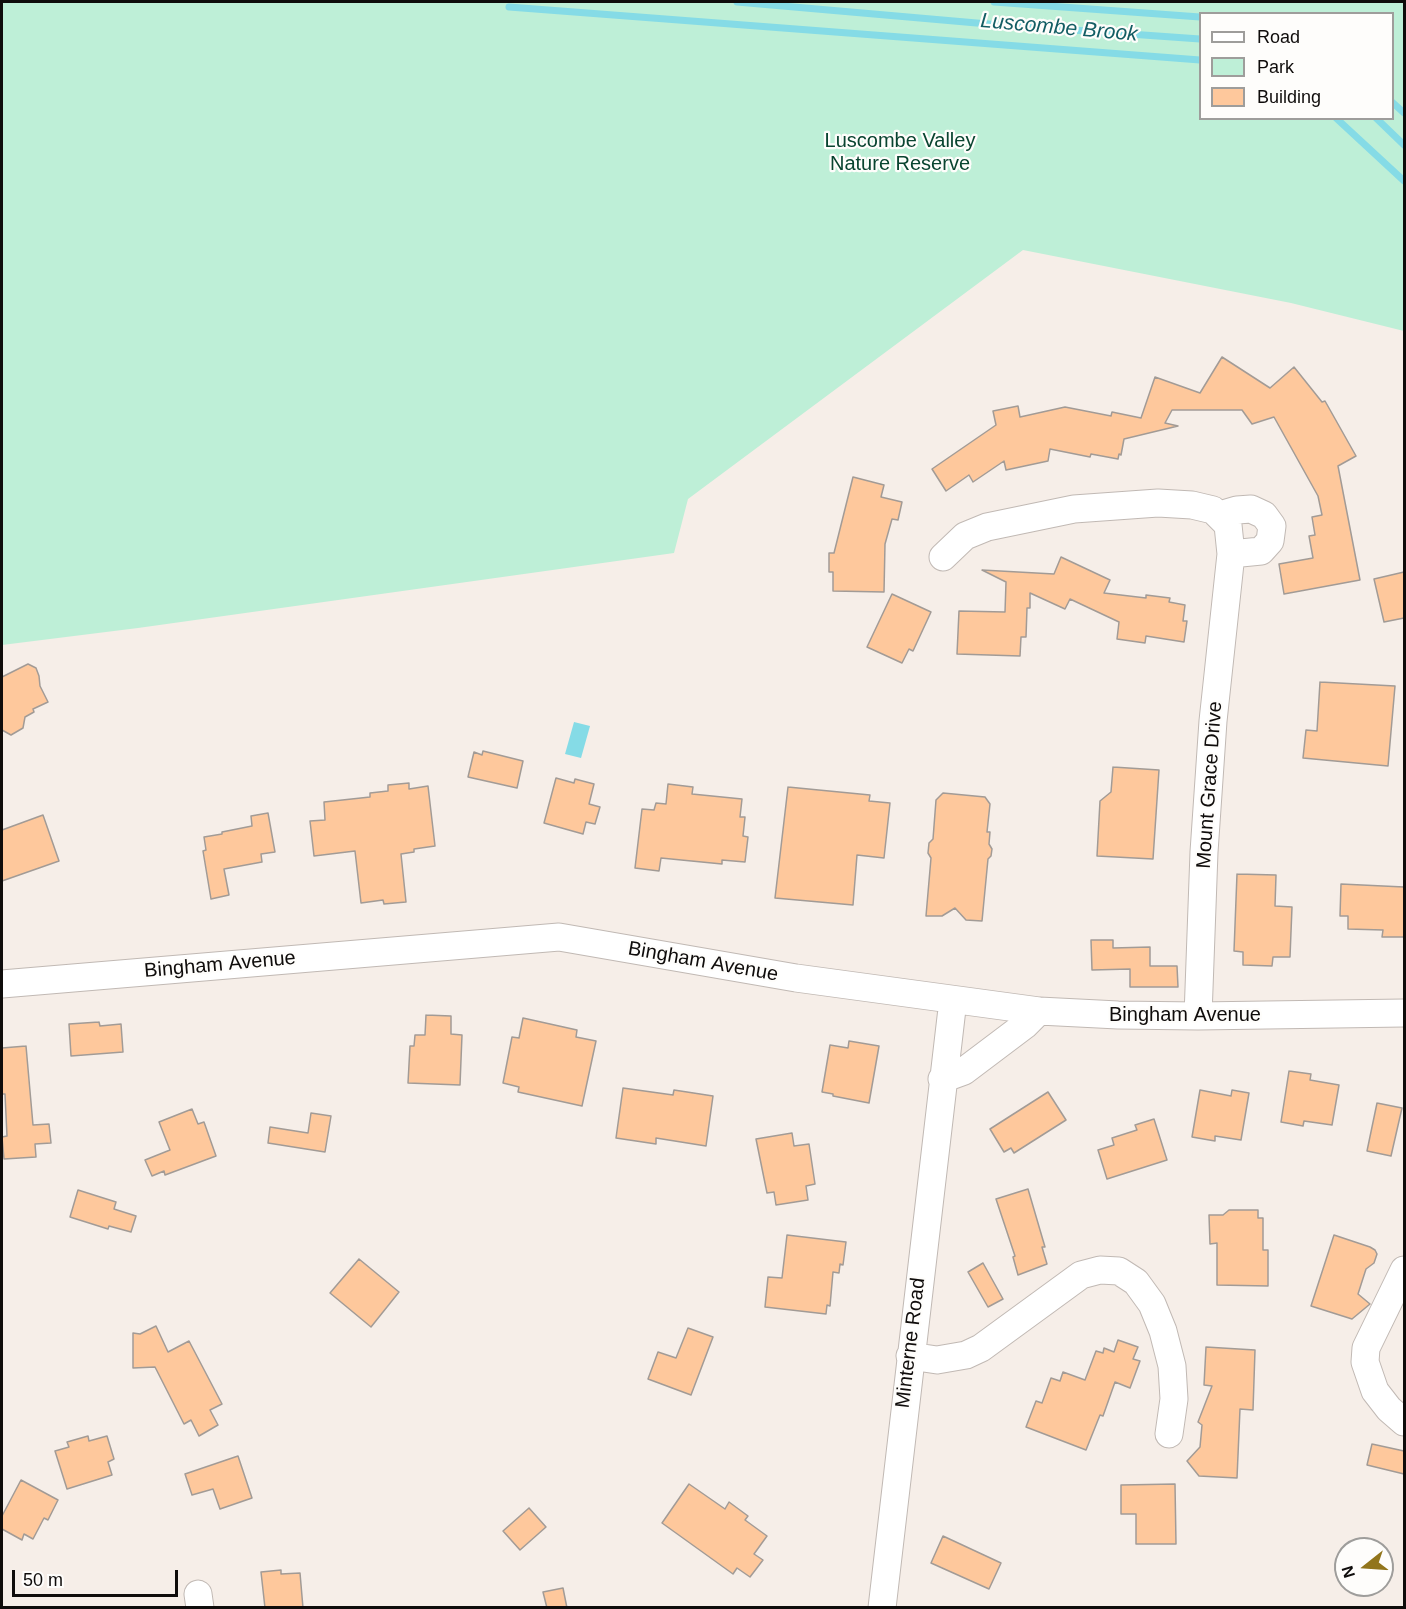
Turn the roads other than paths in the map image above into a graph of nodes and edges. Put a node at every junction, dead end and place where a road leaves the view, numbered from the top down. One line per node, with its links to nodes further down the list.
1 (1221, 515): 2 (street, Mount Grace Drive); 2 (street); 3 (street)
2 (1231, 554): 8 (street, Mount Grace Drive)
3 (943, 557)
4 (2, 984): 5 (street, Bingham Avenue)
5 (952, 1000): 6 (street, Bingham Avenue); 9 (street, Minterne Road)
6 (1039, 1011): 8 (street, Bingham Avenue); 9 (street)
7 (1404, 1013): 8 (street, Bingham Avenue)
8 (1198, 1016)
9 (942, 1079): 11 (street, Minterne Road)
10 (1404, 1270): 12 (street)
11 (910, 1356): 13 (street); 14 (street, Minterne Road)
12 (1404, 1422)
13 (1169, 1434)
14 (882, 1608)

